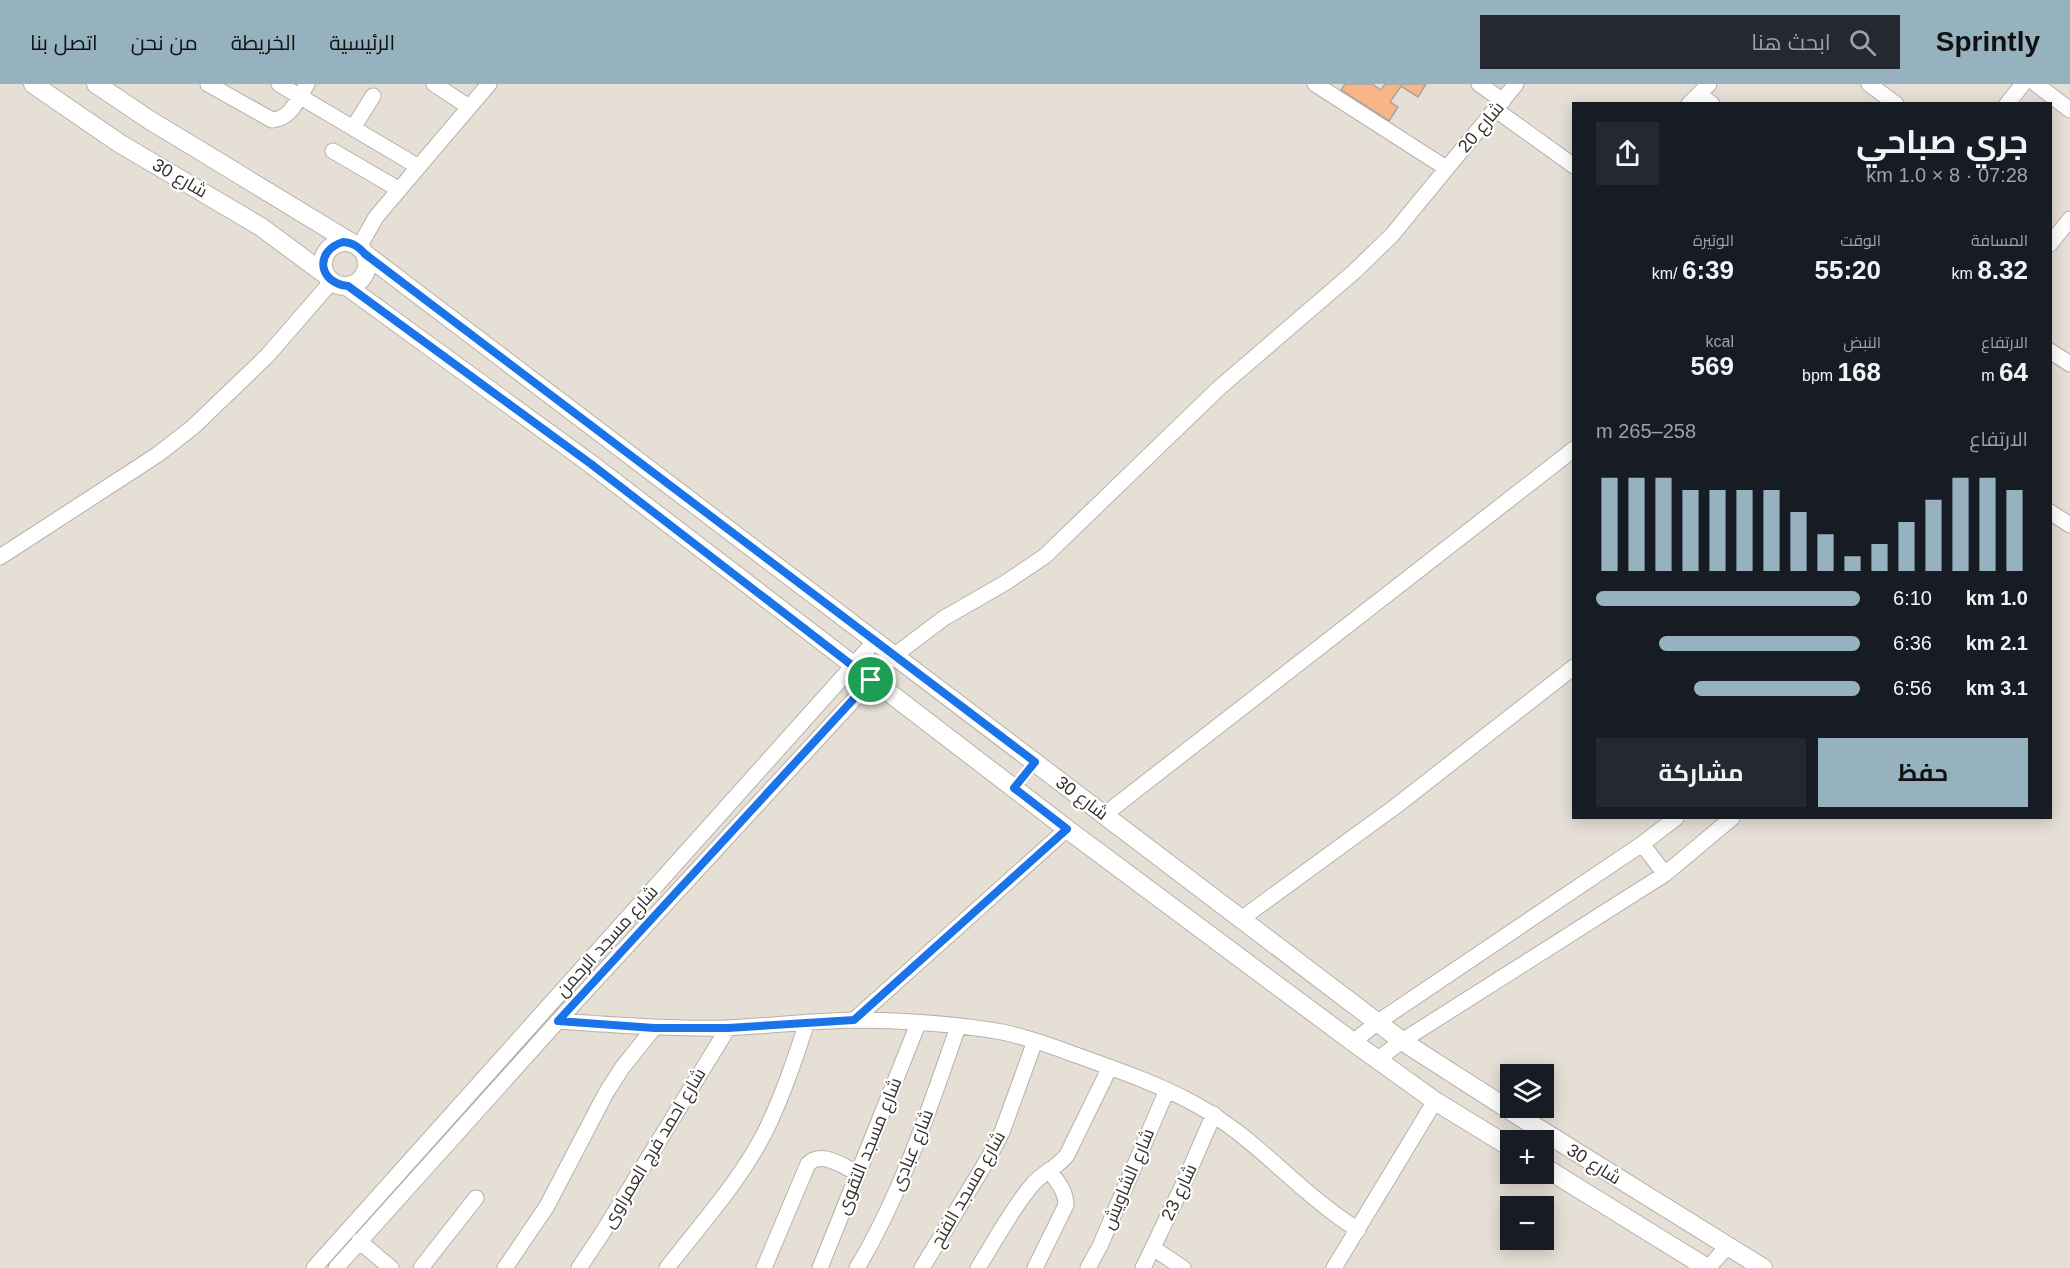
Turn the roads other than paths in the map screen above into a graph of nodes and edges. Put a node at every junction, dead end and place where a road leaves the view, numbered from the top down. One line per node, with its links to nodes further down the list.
1 (33, 84): 29 (street, شارع 30)
2 (208, 84): 13 (street)
3 (279, 84): 13 (street)
4 (434, 84): 18 (street)
5 (489, 84): 18 (street)
6 (1315, 84): 24 (street)
7 (1479, 84): 17 (street)
8 (1516, 84): 17 (street, شارع 20)
9 (1869, 84): 15 (street)
10 (2023, 84): 16 (street)
11 (2036, 84): 19 (street)
12 (104, 86): 28 (street, شارع 30)
13 (304, 90): 20 (street)
14 (373, 96): 20 (street)
15 (1893, 102)
16 (2009, 102)
17 (1499, 106): 22 (street); 24 (street, شارع 20)
18 (469, 107): 23 (street)
19 (2070, 110)
20 (353, 128): 23 (street)
21 (333, 151): 25 (street)
22 (1572, 164)
23 (417, 166): 25 (street)
24 (1446, 168): 37 (street, شارع 20)
25 (398, 189): 28 (street)
26 (2070, 219): 27 (street)
27 (2060, 238)
28 (359, 248): 29 (street); 29 (street); 36 (street, شارع 30)
29 (335, 281): 35 (street); 38 (street, شارع 30)
30 (2052, 352): 31 (street)
31 (2070, 364)
32 (1572, 451): 43 (street)
33 (2052, 513): 34 (street)
34 (2070, 525)
35 (0, 557)
36 (875, 640): 37 (street, شارع 30); 38 (street, شارع مسجد الرحمن)
37 (895, 655): 40 (street, شارع مسجد الرحمن); 41 (street, شارع 30)
38 (854, 667): 40 (street, شارع 30); 75 (street, شارع مسجد الرحمن)
39 (1572, 670): 49 (street)
40 (871, 680): 42 (street, شارع 30); 51 (street, شارع مسجد الرحمن)
41 (1035, 762): 42 (street); 43 (street, شارع 30)
42 (1014, 788): 46 (street, شارع 30)
43 (1104, 815): 49 (street, شارع 30)
44 (1675, 819): 47 (street)
45 (1731, 819): 48 (street)
46 (1067, 829): 50 (street); 60 (street, شارع 30)
47 (1642, 844): 48 (street); 53 (street)
48 (1665, 874): 59 (street)
49 (1241, 919): 53 (street, شارع 30)
50 (854, 1020): 52 (street); 54 (street)
51 (558, 1021): 56 (street); 72 (street, شارع مسجد الرحمن)
52 (807, 1022): 57 (street); 81 (street)
53 (1378, 1023): 59 (street, شارع 30); 60 (street)
54 (918, 1024): 55 (street); 68 (street, شارع مسجد التقوى)
55 (958, 1027): 58 (street); 84 (street, شارع عبادى)
56 (654, 1028): 57 (street); 79 (street)
57 (728, 1028): 80 (street, شارع احمد فرج العمراوى)
58 (1035, 1041): 62 (street); 85 (street, شارع مسجد الفتح)
59 (1402, 1041): 61 (street); 73 (street, شارع 30)
60 (1353, 1042): 61 (street, شارع 30)
61 (1378, 1059): 64 (street, شارع 30)
62 (1110, 1067): 63 (street); 67 (street)
63 (1167, 1090): 65 (street); 88 (street, شارع الشاويش)
64 (1436, 1101): 66 (street, شارع 30); 71 (street)
65 (1214, 1114): 71 (street); 74 (street, شارع 23)
66 (1500, 1141)
67 (1049, 1170): 86 (street); 87 (street)
68 (857, 1173): 82 (street); 83 (street, شارع مسجد التقوى)
69 (1554, 1173): 92 (street, شارع 30)
70 (476, 1198): 78 (street)
71 (1358, 1230): 91 (street)
72 (359, 1240): 76 (street, شارع مسجد الرحمن); 77 (street)
73 (1727, 1247): 92 (street); 93 (street, شارع 30)
74 (1153, 1248): 89 (street, شارع 23); 90 (street)
75 (314, 1268)
76 (336, 1268)
77 (391, 1268)
78 (421, 1268)
79 (505, 1268)
80 (579, 1268)
81 (667, 1268)
82 (764, 1268)
83 (820, 1268)
84 (857, 1268)
85 (922, 1268)
86 (978, 1268)
87 (1035, 1268)
88 (1088, 1268)
89 (1143, 1268)
90 (1183, 1268)
91 (1334, 1268)
92 (1707, 1268)
93 (1763, 1268)

